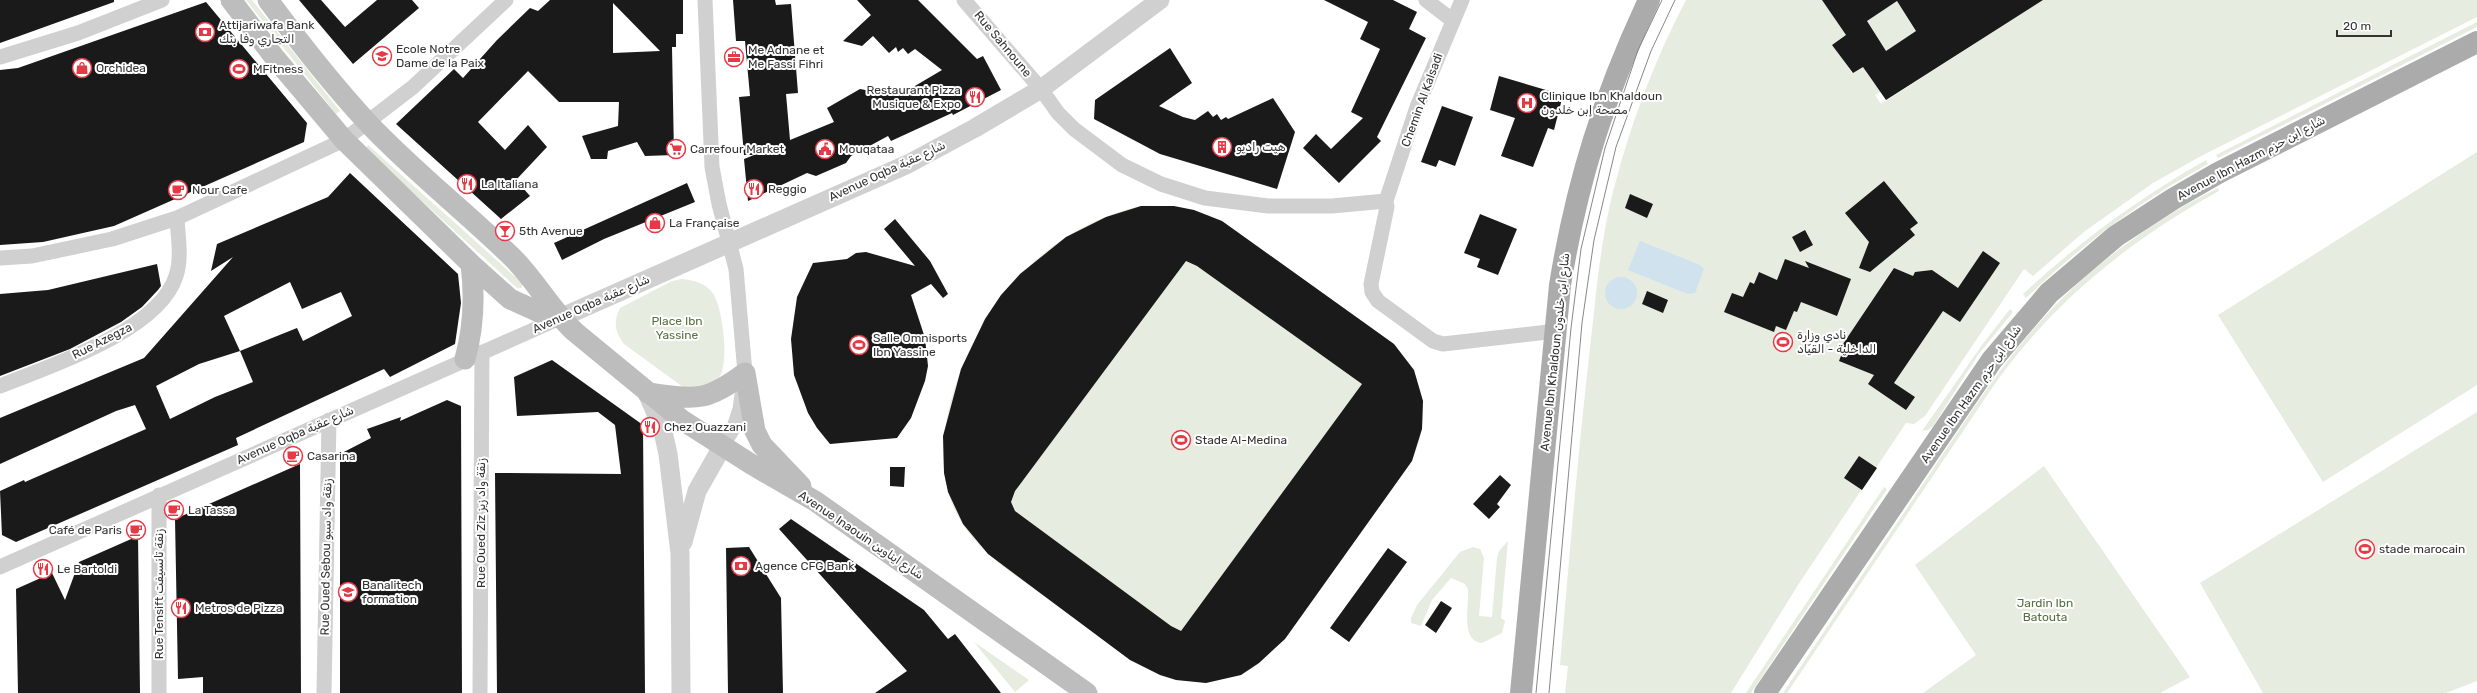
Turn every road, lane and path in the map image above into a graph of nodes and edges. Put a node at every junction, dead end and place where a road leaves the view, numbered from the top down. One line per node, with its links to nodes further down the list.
1 (162, 0): 13 (street)
2 (232, 0): 16 (main road)
3 (268, 0): 15 (main road)
4 (506, 0): 15 (street)
5 (705, 0): 19 (street)
6 (964, 0): 14 (street, Rue Sahnoune)
7 (1160, 0): 14 (street, Avenue Oqba شارع عقبة)
8 (1426, 0): 11 (street)
9 (1462, 0): 11 (street, Chemin Al Kalsadi)
10 (1649, 0): 23 (main road, Avenue Ibn Khaldoun شارع ابن خلدون)
11 (1452, 20): 17 (street, Chemin Al Kalsadi)
12 (2477, 42): 40 (main road, Avenue Ibn Hazm شارع ابن حزم)
13 (0, 57)
14 (1041, 89): 17 (street, Rue Sahnoune); 19 (street, Avenue Oqba شارع عقبة)
15 (368, 123): 16 (street); 22 (main road)
16 (344, 140): 18 (street); 21 (main road)
17 (1386, 201): 23 (street, Chemin Al Kalsadi)
18 (177, 218): 20 (street); 26 (street, Rue Azegza)
19 (730, 241): 22 (street, Avenue Oqba شارع عقبة); 25 (street)
20 (0, 258)
21 (471, 264): 22 (main road); 24 (main road)
22 (560, 318): 24 (street, Avenue Oqba شارع عقبة); 27 (main road, Avenue Inaouin شارع ايناوين)
23 (1556, 331): 39 (main road, Avenue Ibn Khaldoun شارع ابن خلدون)
24 (473, 356): 28 (street, Avenue Oqba شارع عقبة); 36 (street, Rue Oued Ziz زنقة واد زيز)
25 (745, 373): 27 (main road); 29 (street); 31 (main road)
26 (0, 386)
27 (647, 393): 29 (main road, Avenue Inaouin شارع ايناوين); 32 (street)
28 (329, 420): 30 (street, Avenue Oqba شارع عقبة); 35 (street, Rue Oued Sebou زنقة واد سبو)
29 (722, 447): 31 (main road, Avenue Inaouin شارع ايناوين); 32 (street)
30 (159, 495): 33 (street, Avenue Oqba شارع عقبة); 34 (street, Rue Tensift زنقة تانسيفت)
31 (815, 501): 38 (main road, Avenue Inaouin شارع ايناوين)
32 (680, 553): 37 (street)
33 (0, 567)
34 (159, 693)
35 (324, 693)
36 (480, 693)
37 (681, 693)
38 (1087, 693)
39 (1521, 693)
40 (1765, 693)

